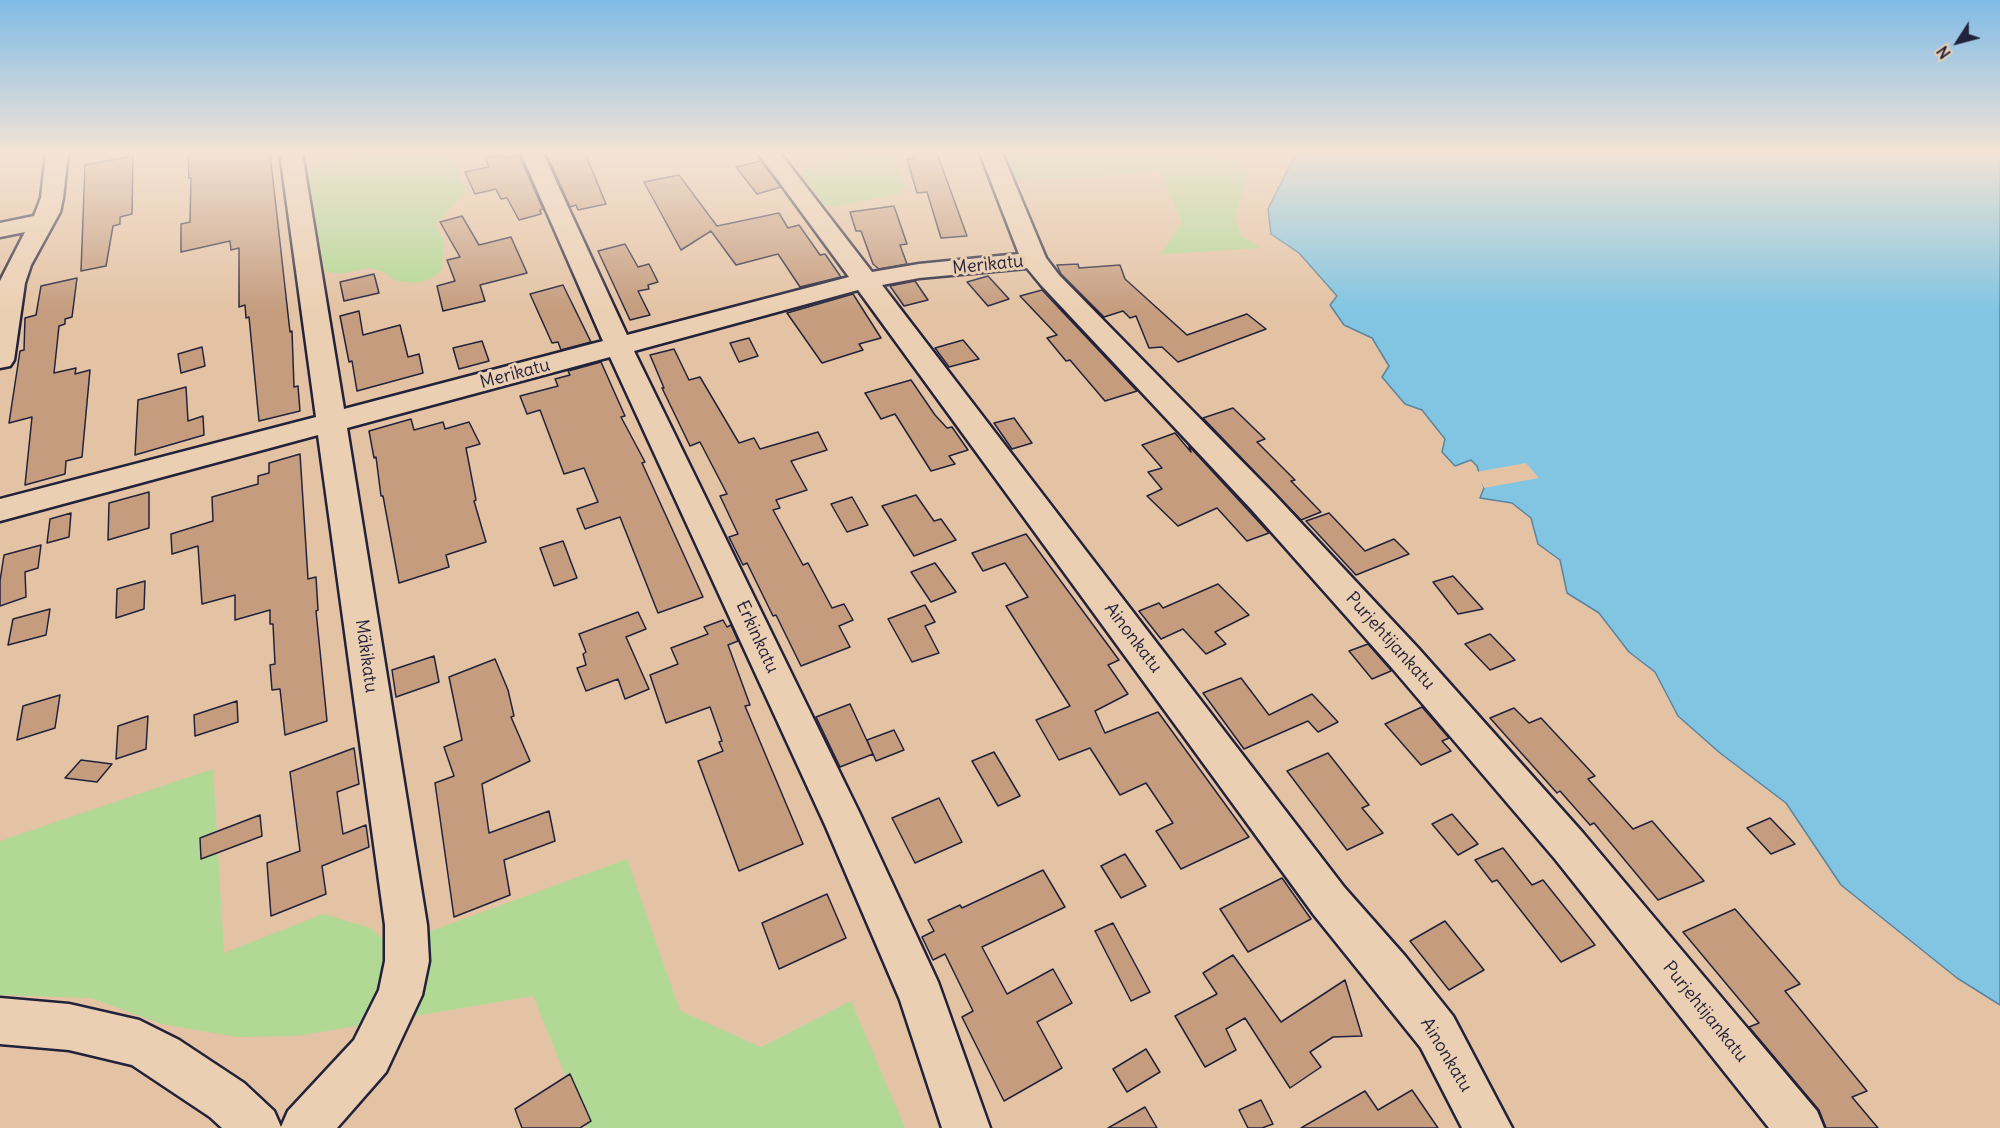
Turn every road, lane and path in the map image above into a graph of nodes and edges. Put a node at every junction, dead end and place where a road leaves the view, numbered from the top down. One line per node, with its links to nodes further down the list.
1 (49, 206): 6 (street)
2 (297, 206): 12 (street, Mäkikatu)
3 (556, 206): 10 (street, Erkinkatu)
4 (808, 206): 9 (street, Ainonkatu)
5 (1012, 206): 8 (street, Purjehtijankatu)
6 (42, 222): 7 (street); 11 (street)
7 (0, 230)
8 (1034, 260): 9 (street, Merikatu); 19 (street, Purjehtijankatu)
9 (864, 281): 10 (street, Merikatu); 18 (street, Ainonkatu)
10 (620, 347): 12 (street, Merikatu); 17 (street, Erkinkatu)
11 (0, 360)
12 (332, 422): 13 (street, Merikatu); 16 (street, Mäkikatu)
13 (0, 510)
14 (0, 1021): 15 (street)
15 (257, 1128)
16 (305, 1128)
17 (966, 1128)
18 (1488, 1128)
19 (1800, 1128)

